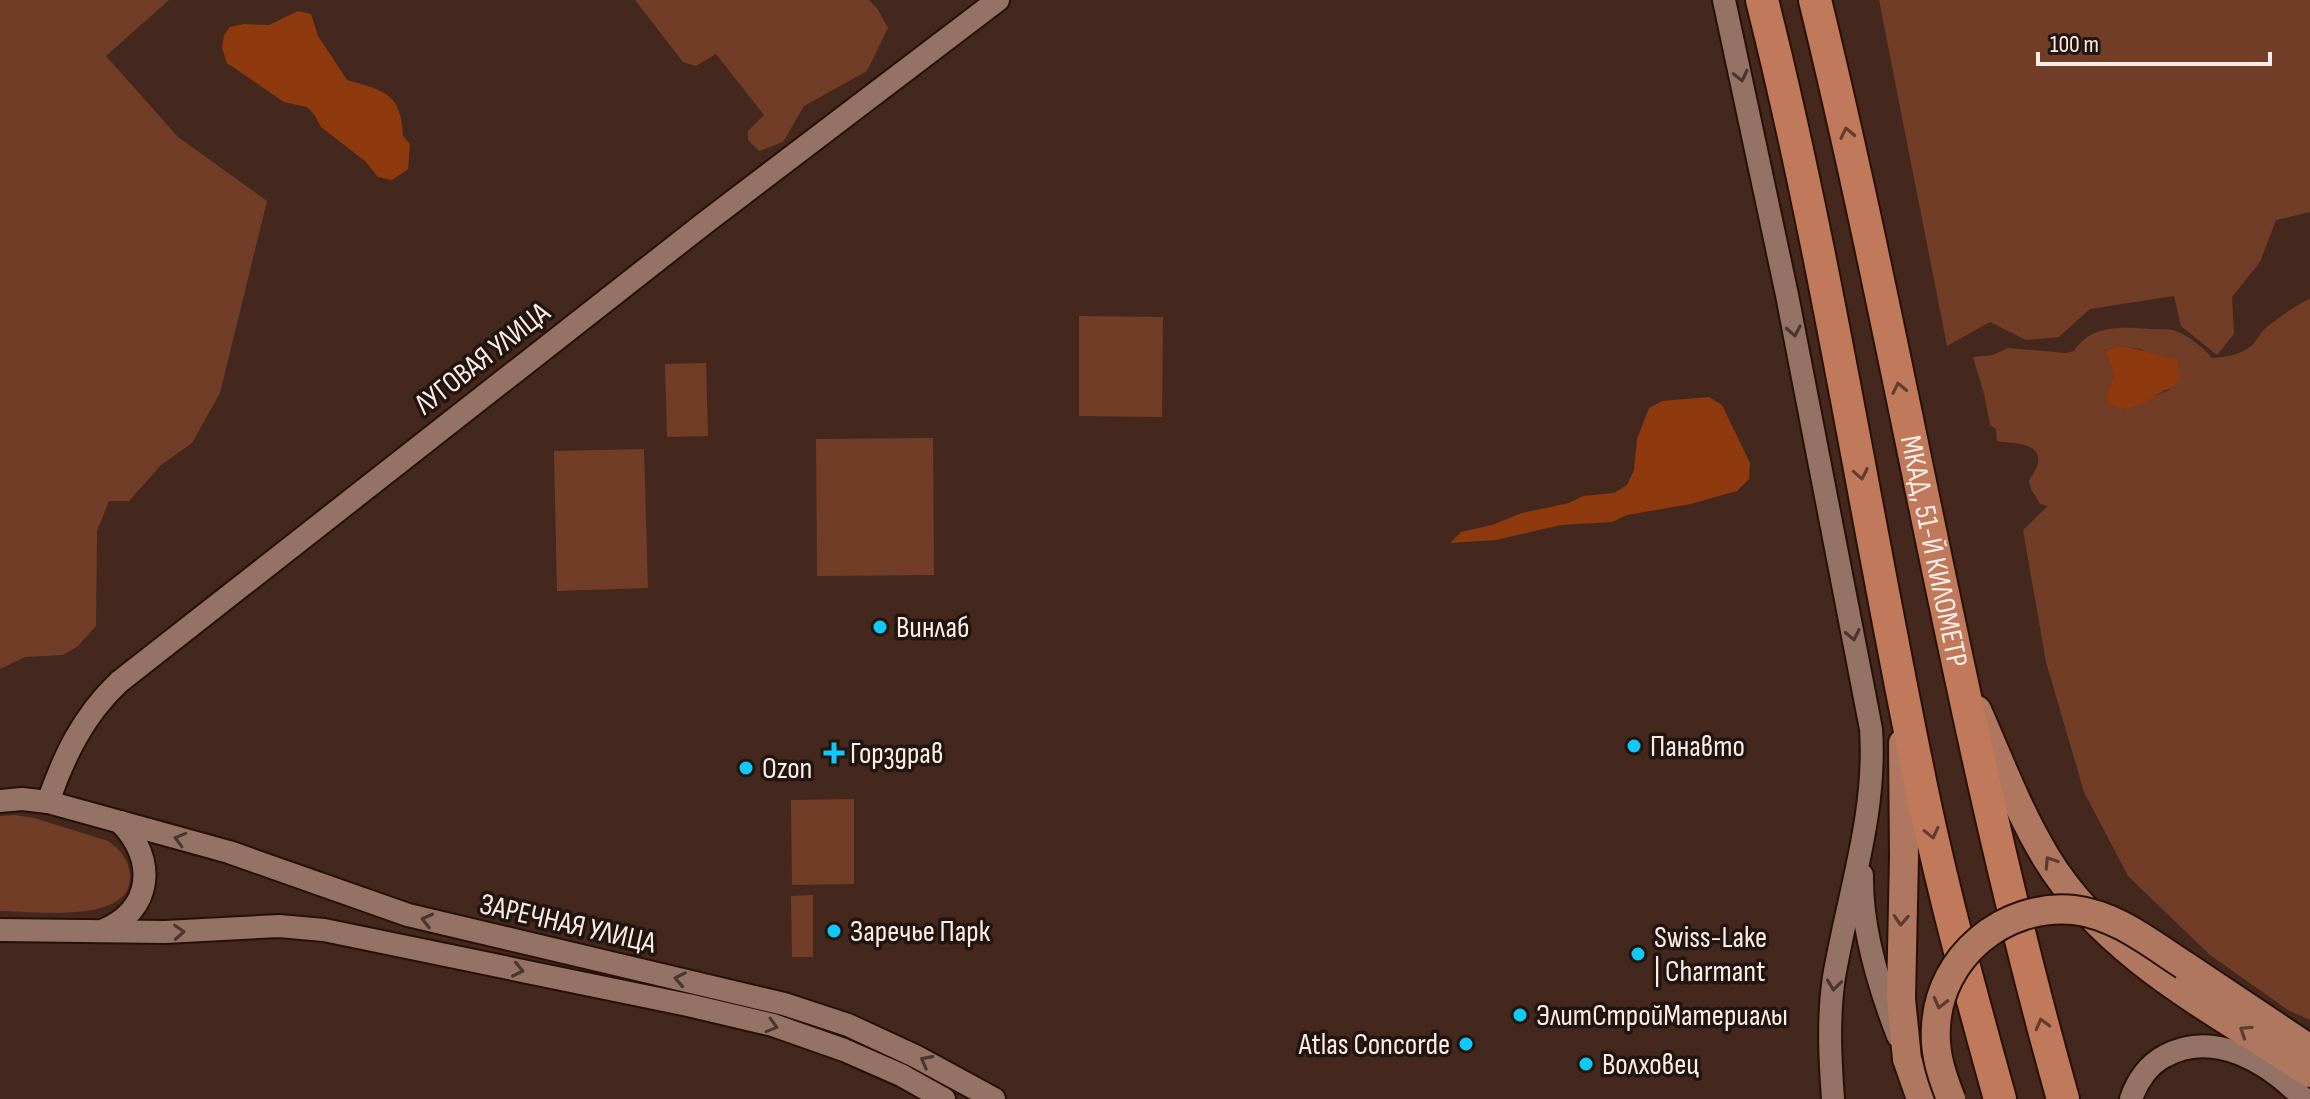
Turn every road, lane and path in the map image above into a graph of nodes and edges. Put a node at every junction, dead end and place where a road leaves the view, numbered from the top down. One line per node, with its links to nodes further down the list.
1 (998, 0): 8 (street, ЛУГОВАЯ УЛИЦА)
2 (1724, 0): 10 (street, one-way to 10)
3 (1762, 0): 6 (highway, МКАД, 51-Й КИЛОМЕТР, one-way to 6)
4 (1815, 0): 5 (highway, МКАД, 51-Й КИЛОМЕТР, one-way to 4)
5 (1957, 667): 15 (highway, МКАД, 51-Й КИЛОМЕТР, one-way to 5); 16 (main road, one-way to 5)
6 (1899, 675): 14 (main road, one-way to 14); 22 (highway, МКАД, 51-Й КИЛОМЕТР, one-way to 22)
7 (0, 801): 8 (street, ЗАРЕЧНАЯ УЛИЦА)
8 (48, 802): 9 (street, ЗАРЕЧНАЯ УЛИЦА)
9 (120, 822): 12 (street); 18 (street, ЗАРЕЧНАЯ УЛИЦА, one-way to 9)
10 (1864, 826): 14 (street); 19 (street, one-way to 19)
11 (0, 930): 12 (street, ЗАРЕЧНАЯ УЛИЦА)
12 (101, 932): 17 (street, ЗАРЕЧНАЯ УЛИЦА, one-way to 17)
13 (2310, 1049): 21 (main road, one-way to 21, bridge)
14 (1907, 1059): 20 (main road)
15 (2053, 1063): 23 (highway, МКАД, 51-Й КИЛОМЕТР); 24 (street)
16 (2310, 1073)
17 (944, 1099)
18 (994, 1099)
19 (1833, 1099)
20 (1921, 1099)
21 (1951, 1099)
22 (2000, 1099)
23 (2063, 1099)
24 (2070, 1099)
25 (2131, 1099): 26 (street)
26 (2304, 1099)

